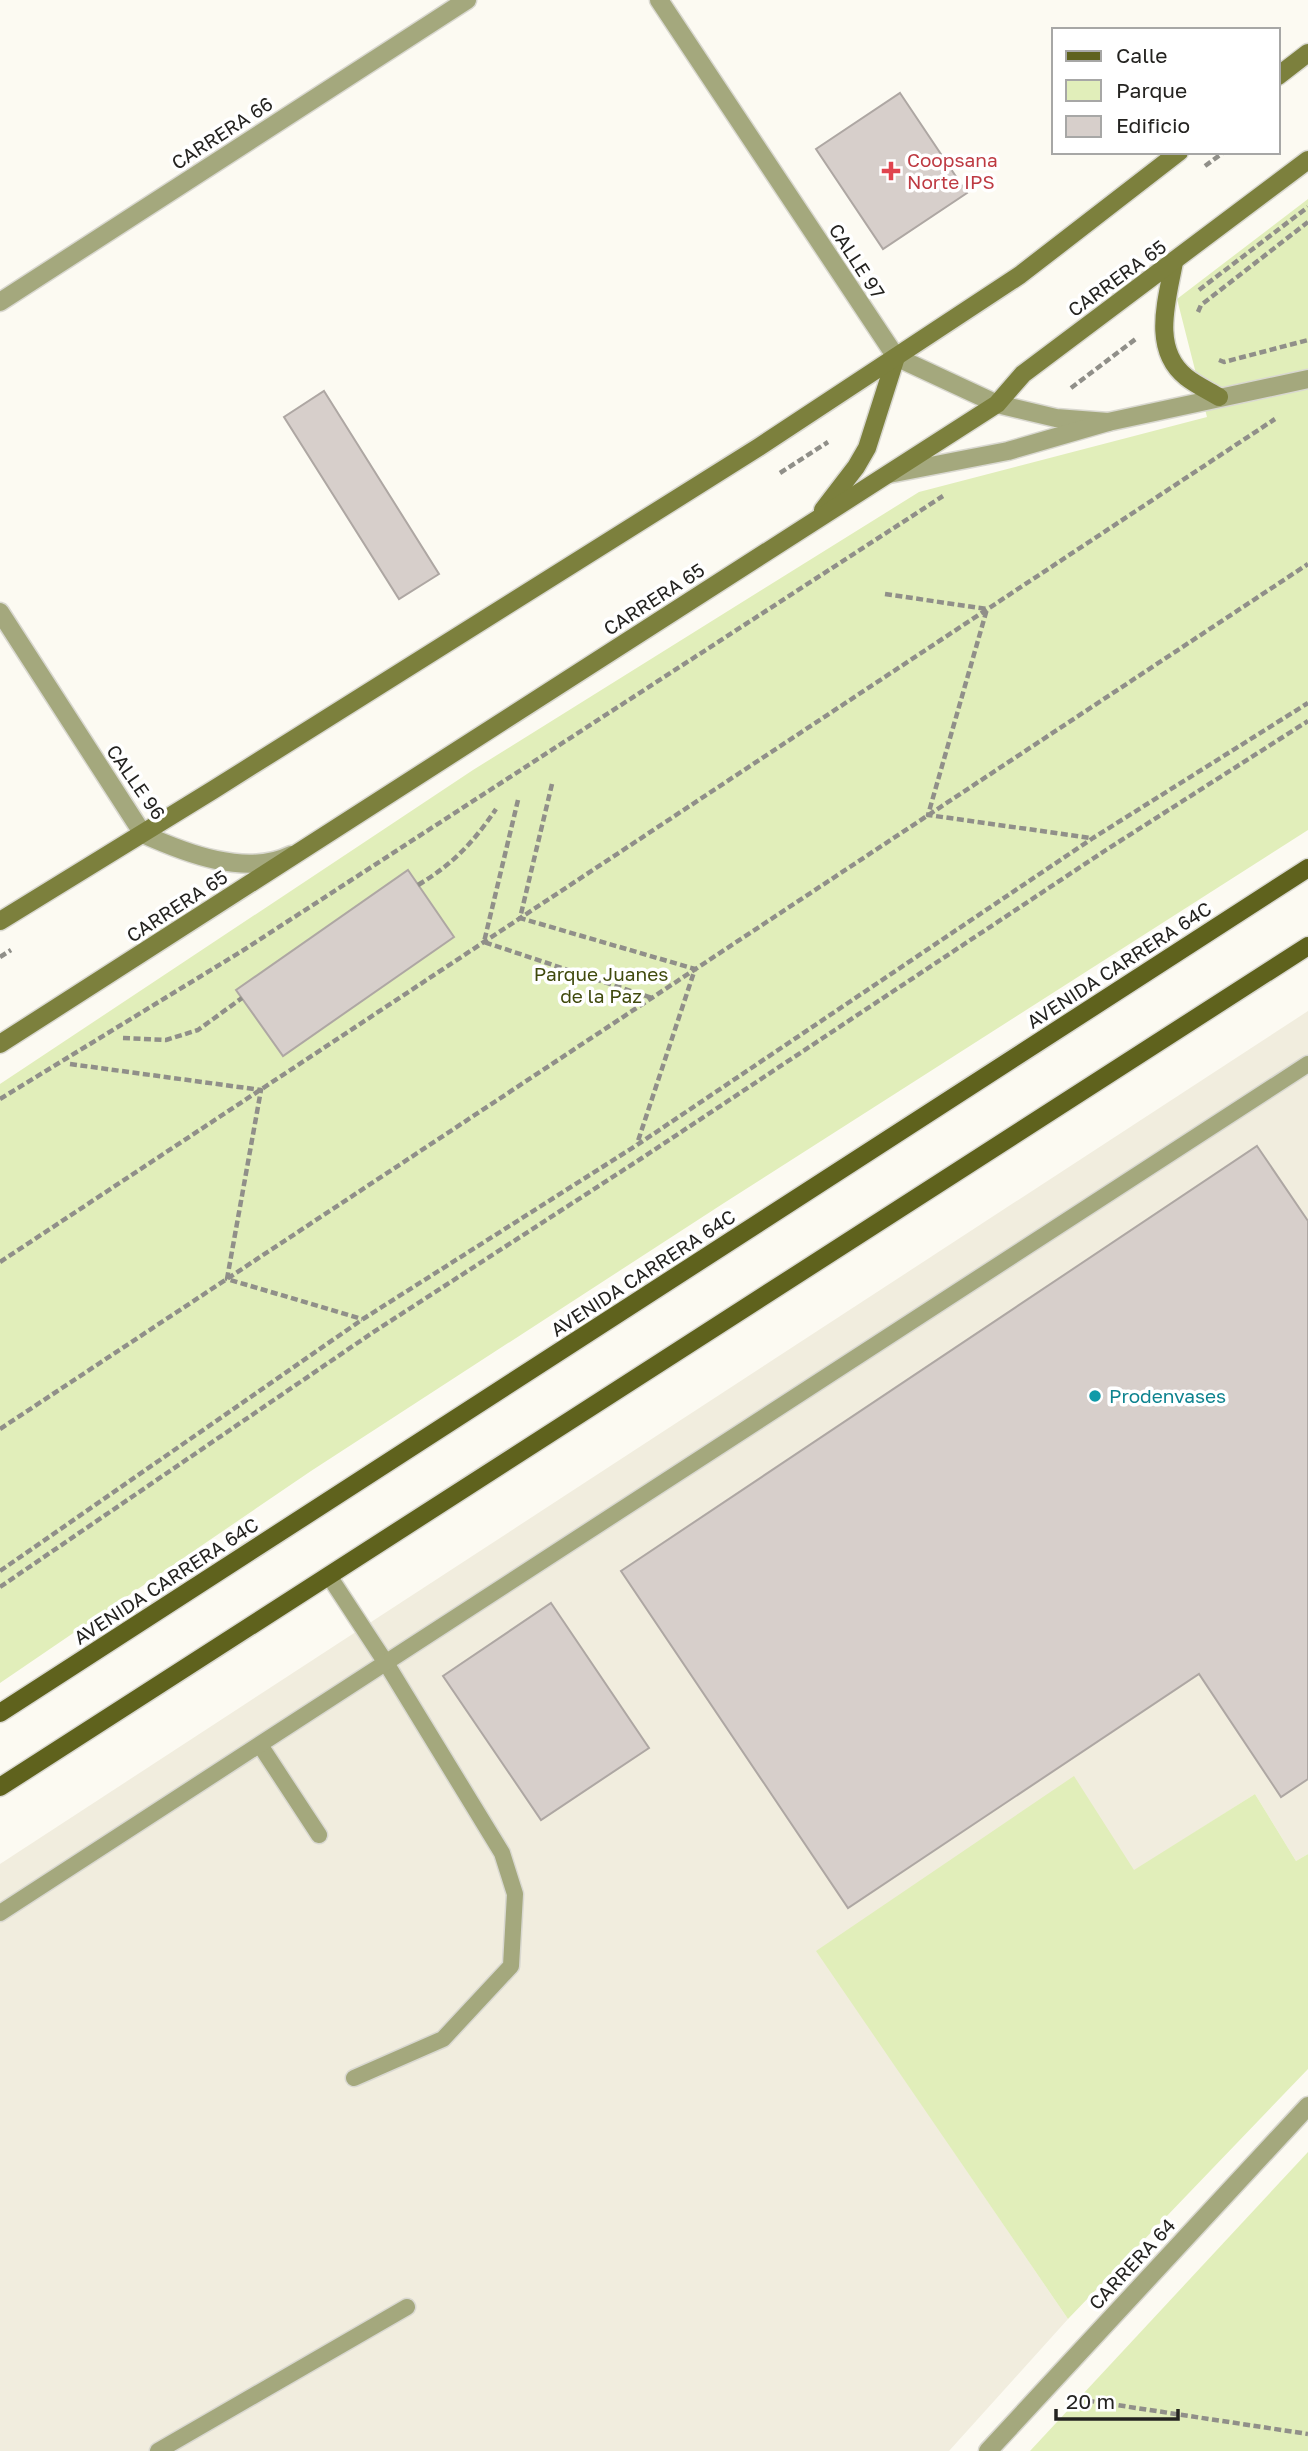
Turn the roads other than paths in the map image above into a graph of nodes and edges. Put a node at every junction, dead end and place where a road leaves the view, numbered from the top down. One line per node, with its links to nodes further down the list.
1 (467, 0): 8 (street, CARRERA 66)
2 (659, 0): 9 (street, CALLE 97)
3 (1308, 53): 4 (main road)
4 (1280, 74)
5 (1176, 154): 9 (main road)
6 (1308, 160): 7 (main road, CARRERA 65)
7 (1174, 262): 11 (main road); 12 (main road, CARRERA 65)
8 (0, 302)
9 (896, 357): 12 (street); 15 (main road); 17 (main road)
10 (1308, 379): 11 (street)
11 (1219, 397): 13 (street)
12 (997, 404): 13 (street); 14 (main road, CARRERA 65)
13 (1108, 422): 14 (street)
14 (887, 475): 15 (main road, CARRERA 65)
15 (814, 521): 18 (main road, CARRERA 65)
16 (0, 612): 17 (street, CALLE 96)
17 (143, 834): 18 (street, CALLE 96); 20 (main road)
18 (307, 847): 22 (main road, CARRERA 65)
19 (1308, 868): 26 (main road, AVENIDA CARRERA 64C)
20 (0, 921)
21 (1308, 946): 24 (main road)
22 (0, 1044)
23 (1308, 1064): 25 (lane)
24 (329, 1576): 25 (lane); 28 (main road)
25 (386, 1663): 27 (lane); 31 (lane)
26 (0, 1713)
27 (260, 1745): 29 (lane); 30 (lane)
28 (0, 1787)
29 (319, 1835)
30 (0, 1913)
31 (354, 2078)
32 (1308, 2106): 35 (street, CARRERA 64)
33 (407, 2307): 34 (lane)
34 (158, 2451)
35 (988, 2451)

